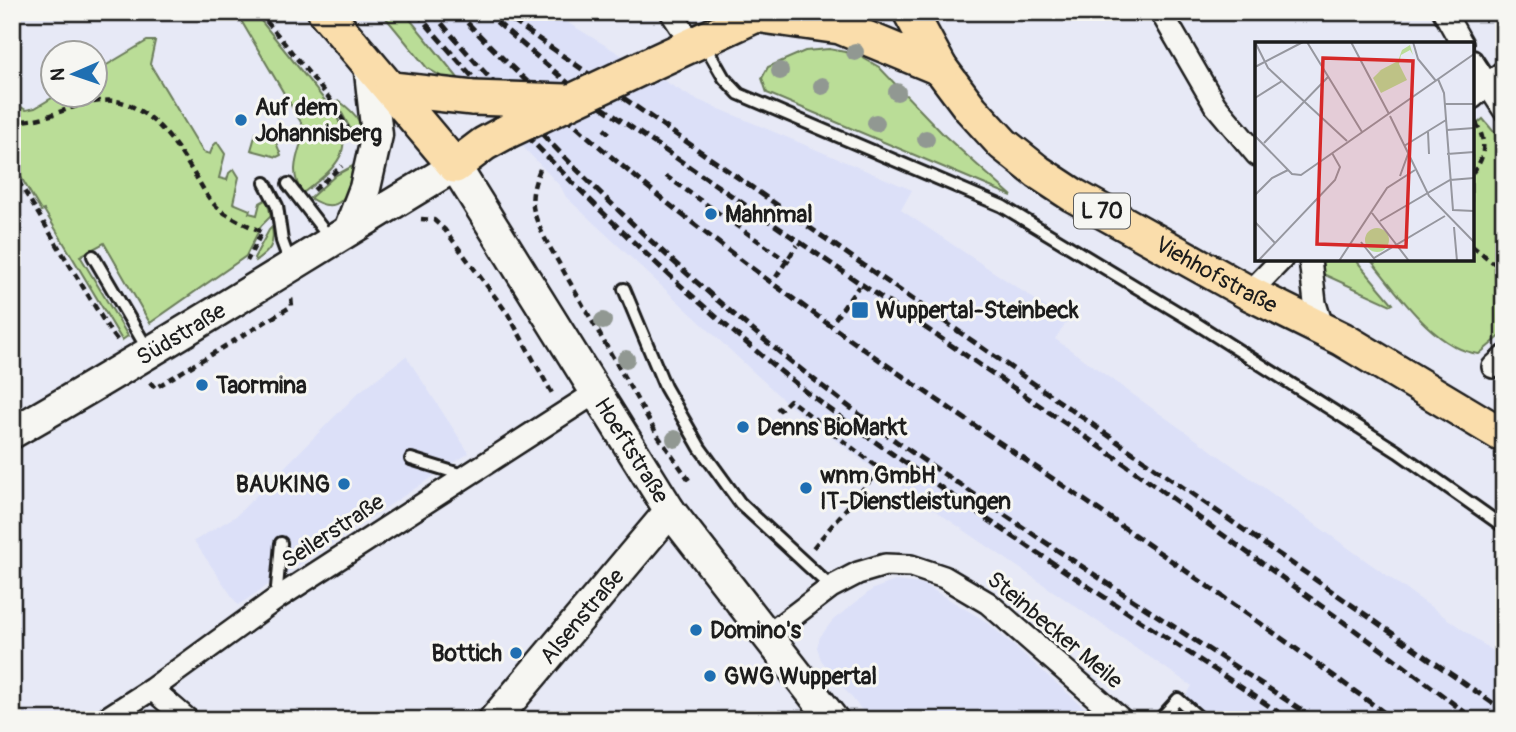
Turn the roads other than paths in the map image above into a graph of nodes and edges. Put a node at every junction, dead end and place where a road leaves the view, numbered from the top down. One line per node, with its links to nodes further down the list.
1 (325, 12): 9 (main road)
2 (671, 12): 8 (street)
3 (910, 12): 10 (main road, Viehhofstraße / L 70)
4 (1161, 12): 17 (street)
5 (1444, 12): 7 (street)
6 (759, 14): 8 (main road); 10 (main road)
7 (1461, 42)
8 (698, 43): 15 (main road, bridge); 36 (lane)
9 (369, 63): 13 (main road); 21 (street)
10 (941, 69): 27 (main road, Viehhofstraße / L 70)
11 (1474, 69): 14 (street)
12 (1504, 71): 14 (street)
13 (392, 89): 15 (main road, bridge); 18 (main road)
14 (1480, 92): 16 (street)
15 (572, 101): 18 (main road, Südstraße, bridge)
16 (1504, 110)
17 (1255, 153)
18 (455, 166): 21 (street, Südstraße); 30 (street, Hoeftstraße)
19 (265, 183): 25 (lane)
20 (288, 184): 21 (lane)
21 (340, 235): 25 (street, Südstraße)
22 (93, 256): 29 (lane)
23 (1280, 261): 27 (street)
24 (1310, 261): 28 (street)
25 (291, 265): 29 (street, Südstraße)
26 (624, 289): 38 (lane)
27 (1249, 293): 28 (main road, Viehhofstraße / L 70)
28 (1323, 329): 32 (main road, Viehhofstraße / L 70)
29 (143, 358): 31 (street, Südstraße)
30 (595, 393): 34 (street, Seilerstraße); 35 (street, Hoeftstraße)
31 (12, 433)
32 (1502, 434)
33 (411, 459): 34 (lane)
34 (466, 476): 39 (street, Seilerstraße)
35 (670, 511): 40 (street, Hoeftstraße); 44 (street, Alsenstraße)
36 (1504, 527)
37 (281, 543): 39 (lane)
38 (831, 587): 40 (street, Steinbecker Meile); 46 (street, Steinbecker Meile)
39 (276, 599): 41 (street, Seilerstraße)
40 (768, 635): 45 (street, Hoeftstraße)
41 (152, 689): 42 (street, Seilerstraße); 43 (street)
42 (104, 720)
43 (188, 720)
44 (494, 720)
45 (833, 720)
46 (1122, 720)
47 (1159, 720): 48 (lane)
48 (1202, 720)

